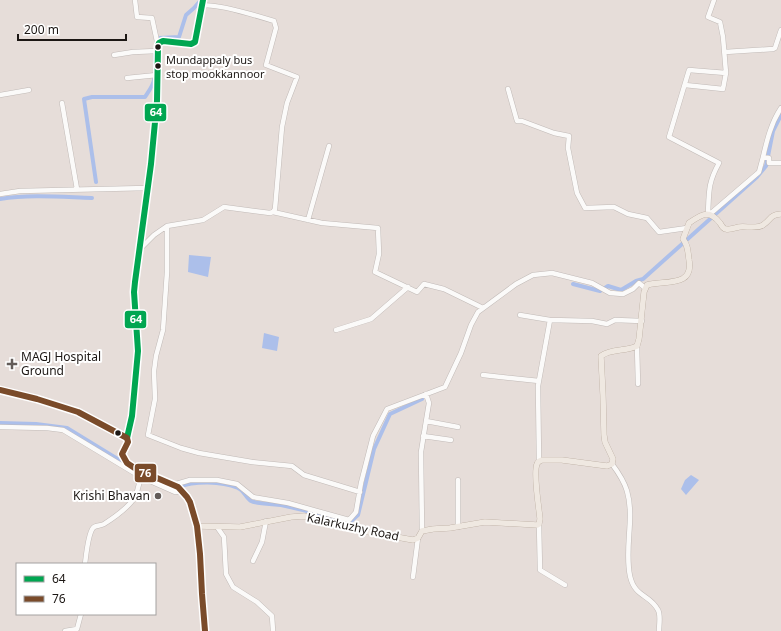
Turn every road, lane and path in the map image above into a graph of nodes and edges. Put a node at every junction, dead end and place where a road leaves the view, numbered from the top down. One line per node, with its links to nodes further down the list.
1 (134, 0): 5 (street)
2 (714, 0): 6 (street)
3 (203, 3): 5 (street); 23 (street)
4 (781, 30): 6 (street)
5 (158, 48): 7 (street); 9 (street)
6 (725, 52): 8 (street)
7 (114, 55)
8 (726, 73): 11 (street); 11 (street)
9 (157, 75): 10 (street); 20 (street)
10 (127, 78)
11 (685, 85): 25 (street)
12 (508, 89): 28 (street)
13 (29, 90): 14 (street)
14 (0, 95)
15 (62, 103): 21 (street)
16 (781, 108): 18 (street)
17 (329, 146): 26 (street)
18 (765, 158): 19 (street); 25 (street)
19 (781, 163)
20 (148, 188): 21 (street); 29 (street)
21 (77, 189): 22 (street)
22 (0, 194)
23 (273, 212): 26 (street); 27 (street)
24 (781, 214): 25 (main road)
25 (711, 215): 28 (main road)
26 (308, 220): 30 (street)
27 (167, 226): 29 (street); 54 (street)
28 (687, 228): 31 (main road)
29 (139, 250): 47 (street)
30 (408, 287): 32 (street); 36 (street)
31 (645, 288): 32 (street); 35 (main road)
32 (482, 308): 42 (street)
33 (520, 315): 34 (street)
34 (550, 320): 35 (street); 39 (street)
35 (642, 321): 37 (main road)
36 (336, 330)
37 (637, 346): 40 (street); 50 (main road)
38 (483, 375): 39 (street)
39 (539, 381): 49 (street)
40 (638, 384)
41 (0, 390): 47 (main road)
42 (426, 394): 43 (street); 54 (street)
43 (426, 421): 45 (street); 46 (street)
44 (0, 427): 51 (street)
45 (458, 427)
46 (423, 436): 48 (street); 60 (street)
47 (127, 438): 53 (main road)
48 (451, 440)
49 (539, 461): 50 (main road); 56 (main road)
50 (612, 464): 70 (street)
51 (141, 477): 53 (street); 63 (street)
52 (458, 480): 59 (street)
53 (178, 488): 54 (street); 57 (main road)
54 (360, 492)
55 (266, 521): 58 (main road, Kalarkuzhy Road); 61 (main road, Kalarkuzhy Road); 62 (street)
56 (539, 524): 59 (main road); 65 (street)
57 (197, 526): 58 (main road, Kalarkuzhy Road); 68 (street)
58 (217, 527): 69 (street)
59 (458, 527): 60 (main road)
60 (422, 531): 61 (main road)
61 (418, 538): 64 (street)
62 (253, 561)
63 (86, 563)
64 (413, 577)
65 (565, 584)
66 (81, 615): 67 (street)
67 (65, 631)
68 (205, 631)
69 (273, 631)
70 (659, 631)

